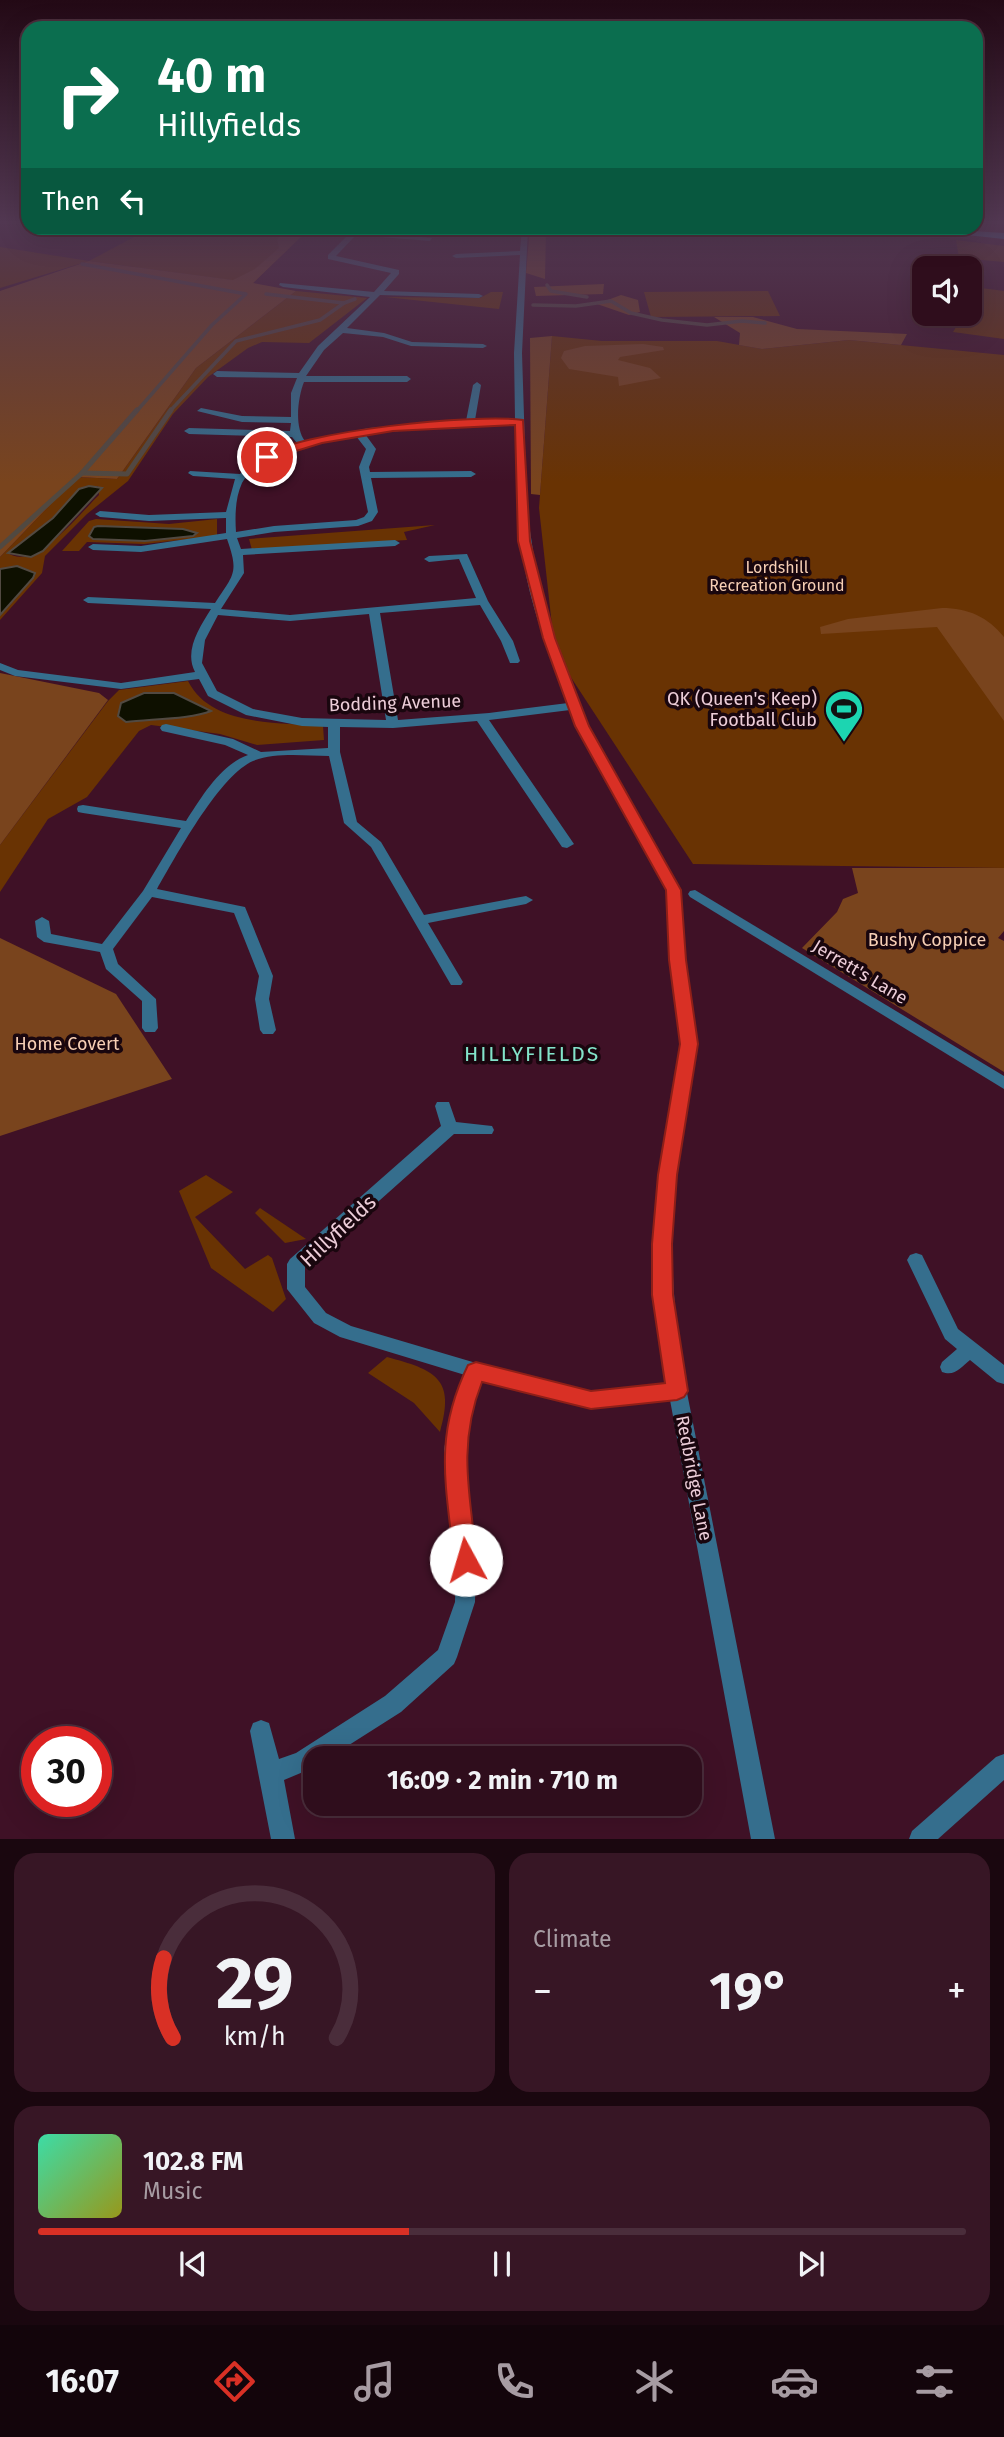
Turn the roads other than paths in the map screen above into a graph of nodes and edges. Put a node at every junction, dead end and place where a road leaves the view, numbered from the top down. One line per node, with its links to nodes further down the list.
1 (361, 310): 3 (street)
2 (520, 310): 11 (street, Redbridge Lane)
3 (340, 330): 4 (street); 6 (street)
4 (483, 346)
5 (217, 374): 6 (street)
6 (302, 377): 7 (street); 10 (street)
7 (407, 379)
8 (477, 385): 12 (street)
9 (201, 411): 10 (street)
10 (295, 420): 15 (street)
11 (520, 422): 12 (street); 35 (street, Redbridge Lane)
12 (470, 423): 14 (street)
13 (189, 432): 15 (street)
14 (359, 433): 16 (street); 19 (street)
15 (295, 434): 16 (street)
16 (303, 444): 20 (street)
17 (193, 473): 20 (street)
18 (471, 474): 19 (street)
19 (366, 475): 23 (street)
20 (240, 477): 22 (street)
21 (100, 514): 22 (street)
22 (232, 515): 23 (street)
23 (232, 536): 25 (street); 26 (street)
24 (395, 543): 26 (street)
25 (93, 547)
26 (239, 552): 30 (street)
27 (429, 559): 29 (street)
28 (88, 600): 30 (street)
29 (483, 601): 31 (street); 32 (street)
30 (217, 609): 31 (street); 34 (street)
31 (374, 612): 37 (street)
32 (513, 661)
33 (0, 666): 34 (street)
34 (200, 675): 38 (street, Bodding Avenue)
35 (574, 706): 36 (street, Bodding Avenue); 63 (street, Redbridge Lane)
36 (481, 718): 37 (street, Bodding Avenue); 44 (street, Bodding Avenue)
37 (393, 724): 38 (street, Bodding Avenue)
38 (334, 725): 40 (street)
39 (166, 728): 41 (street)
40 (334, 752): 41 (street); 48 (street)
41 (260, 756): 43 (street)
42 (83, 809): 43 (street)
43 (190, 826): 45 (street)
44 (567, 844)
45 (149, 892): 50 (street); 53 (street)
46 (695, 894): 54 (street, Jerrett's Lane)
47 (526, 900): 48 (street)
48 (420, 920): 51 (street)
49 (42, 921): 50 (street)
50 (106, 949): 52 (street)
51 (456, 982)
52 (150, 1028)
53 (268, 1030)
54 (1004, 1083)
55 (443, 1106): 56 (street)
56 (450, 1128): 57 (street); 61 (street, Hillyfields)
57 (486, 1130)
58 (916, 1261): 59 (street)
59 (970, 1349): 60 (street); 62 (street)
60 (949, 1367)
61 (476, 1371): 63 (street, Hillyfields); 66 (street)
62 (1004, 1376)
63 (677, 1391): 68 (street, Redbridge Lane)
64 (261, 1731): 66 (street)
65 (1004, 1765): 69 (street)
66 (271, 1773): 67 (street)
67 (283, 1839)
68 (763, 1839)
69 (919, 1839)

